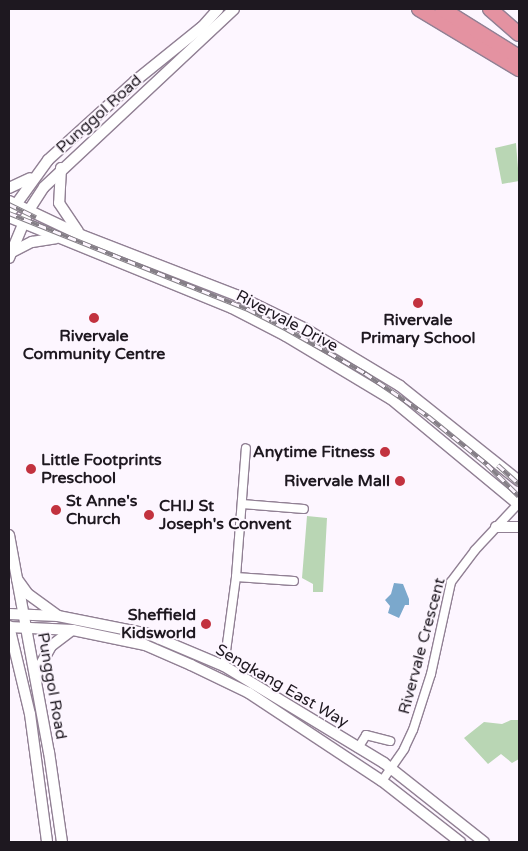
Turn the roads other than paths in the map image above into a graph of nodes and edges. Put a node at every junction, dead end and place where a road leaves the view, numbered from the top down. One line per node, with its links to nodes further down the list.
1 (218, 9): 12 (main road, Punggol Road)
2 (234, 9): 11 (main road, Punggol Road)
3 (419, 9): 7 (highway)
4 (433, 9): 7 (highway)
5 (442, 9): 9 (highway)
6 (490, 9): 8 (highway)
7 (455, 31): 10 (highway)
8 (519, 34)
9 (519, 57)
10 (519, 69)
11 (61, 168): 15 (main road, Punggol Road); 18 (main road)
12 (34, 176): 13 (main road); 14 (main road, Punggol Road)
13 (9, 188)
14 (12, 202): 15 (main road, Rivervale Drive); 16 (main road, Punggol Road)
15 (28, 210): 17 (main road, Punggol Road); 18 (main road, Rivervale Drive)
16 (9, 216): 17 (main road, Rivervale Drive)
17 (23, 222): 19 (main road, Rivervale Drive); 20 (main road, Punggol Road)
18 (81, 235): 22 (main road, Rivervale Drive)
19 (60, 237): 20 (main road); 24 (main road, Rivervale Drive)
20 (9, 256)
21 (246, 448): 23 (street)
22 (519, 481)
23 (242, 504): 25 (street); 30 (street)
24 (519, 504): 26 (street, Rivervale Crescent)
25 (304, 509)
26 (496, 527): 27 (main road); 44 (street, Rivervale Crescent)
27 (519, 527)
28 (9, 535): 29 (main road, Punggol Road)
29 (15, 576): 33 (main road, Punggol Road); 34 (main road)
30 (236, 577): 31 (street); 39 (street)
31 (294, 581)
32 (9, 614): 33 (main road, Sengkang East Way)
33 (23, 614): 34 (main road, Sengkang East Way); 36 (main road, Punggol Road)
34 (58, 616): 39 (main road, Sengkang East Way)
35 (9, 627): 36 (main road, Sengkang East Way); 41 (main road, Punggol Road)
36 (26, 628): 37 (main road, Sengkang East Way); 40 (main road, Punggol Road)
37 (73, 630): 40 (main road); 45 (main road, Sengkang East Way)
38 (9, 658): 41 (main road)
39 (224, 666): 43 (main road, Sengkang East Way)
40 (35, 675): 47 (main road, Punggol Road)
41 (20, 678): 46 (main road, Punggol Road)
42 (390, 742): 43 (street)
43 (358, 748): 44 (main road, Sengkang East Way)
44 (392, 769): 45 (street, Rivervale Crescent); 49 (main road, Sengkang East Way)
45 (382, 781): 48 (main road, Sengkang East Way)
46 (47, 842)
47 (62, 842)
48 (460, 842)
49 (484, 842)

